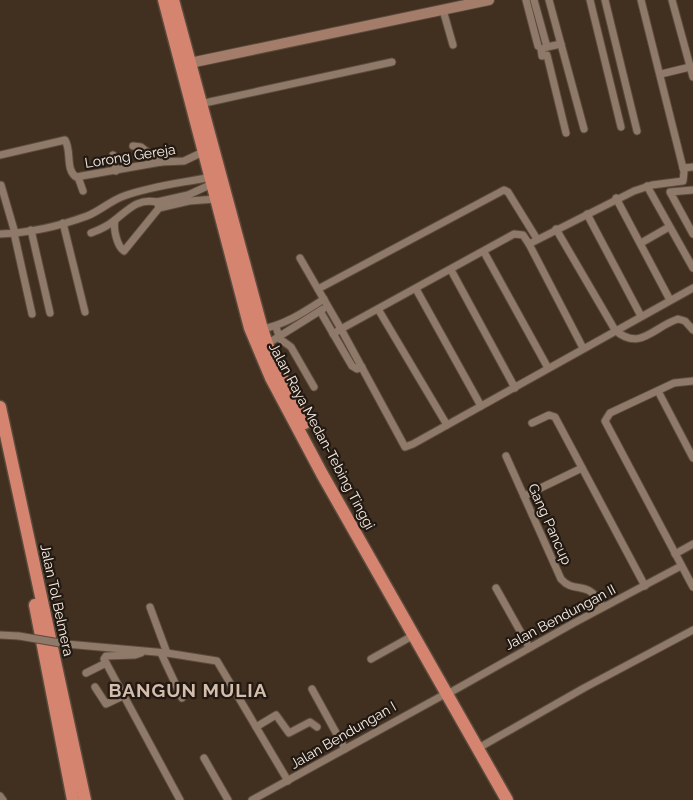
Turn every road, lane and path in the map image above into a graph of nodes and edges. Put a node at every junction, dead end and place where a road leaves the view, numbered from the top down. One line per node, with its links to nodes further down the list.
1 (164, 0): 28 (highway, Jalan Raya Medan-Tebing Tinggi)
2 (173, 0): 18 (highway, Jalan Raya Medan-Tebing Tinggi)
3 (489, 0): 11 (main road)
4 (526, 0): 15 (street)
5 (534, 0): 16 (street)
6 (549, 0): 13 (street)
7 (590, 0): 23 (street)
8 (605, 0): 25 (street)
9 (641, 0): 20 (street)
10 (672, 0): 19 (street)
11 (466, 2): 12 (main road)
12 (443, 10): 14 (street); 18 (main road)
13 (561, 44): 16 (street); 24 (street)
14 (453, 45)
15 (538, 46)
16 (547, 47): 26 (street)
17 (392, 62): 22 (street)
18 (190, 63): 22 (highway, Jalan Raya Medan-Tebing Tinggi)
19 (690, 67): 20 (street); 21 (street)
20 (661, 74): 34 (street)
21 (693, 77)
22 (200, 104): 50 (highway, Jalan Raya Medan-Tebing Tinggi)
23 (621, 127)
24 (584, 129)
25 (637, 131)
26 (566, 133)
27 (133, 146): 31 (street)
28 (203, 152): 31 (street, Lorong Gereja); 37 (highway, Jalan Raya Medan-Tebing Tinggi)
29 (0, 155): 35 (street, Lorong Gereja)
30 (113, 155): 33 (street)
31 (161, 162): 33 (street, Lorong Gereja)
32 (693, 167): 34 (street)
33 (116, 171): 35 (street, Lorong Gereja)
34 (683, 175): 36 (street); 39 (street)
35 (78, 177): 41 (street)
36 (693, 180)
37 (211, 181): 42 (street); 44 (highway, Jalan Raya Medan-Tebing Tinggi); 48 (street)
38 (0, 185): 53 (street)
39 (650, 186): 43 (street); 49 (street)
40 (693, 190): 56 (street)
41 (83, 191)
42 (188, 198): 44 (street); 45 (street)
43 (616, 198): 46 (street); 58 (street)
44 (216, 199): 50 (highway, Jalan Raya Medan-Tebing Tinggi)
45 (158, 205): 47 (street); 47 (street)
46 (587, 214): 51 (street); 76 (street)
47 (115, 220): 55 (street)
48 (63, 223): 52 (street); 73 (street)
49 (669, 226): 58 (street); 63 (street)
50 (229, 228): 59 (highway, Jalan Raya Medan-Tebing Tinggi)
51 (556, 229): 57 (street); 80 (street)
52 (31, 230): 53 (street); 74 (street)
53 (15, 233): 54 (street); 75 (street)
54 (0, 234)
55 (91, 234)
56 (693, 234)
57 (537, 240): 60 (street); 66 (street)
58 (640, 243): 69 (street)
59 (234, 244): 78 (highway, Jalan Raya Medan-Tebing Tinggi); 111 (highway, Jalan Raya Medan-Tebing Tinggi)
60 (529, 244): 61 (street); 85 (street)
61 (484, 252): 64 (street); 87 (street)
62 (300, 258): 66 (street)
63 (693, 268)
64 (451, 270): 67 (street); 90 (street)
65 (693, 288): 69 (street)
66 (318, 289): 68 (street)
67 (416, 289): 71 (street); 92 (street)
68 (324, 299): 70 (street); 77 (street)
69 (670, 300): 76 (street)
70 (328, 307): 72 (street); 79 (street)
71 (378, 309): 79 (street); 95 (street)
72 (320, 311): 82 (street); 83 (street)
73 (85, 312)
74 (50, 313)
75 (32, 314)
76 (641, 316): 80 (street)
77 (276, 327): 78 (street); 83 (street)
78 (262, 329): 84 (highway, Jalan Raya Medan-Tebing Tinggi)
79 (341, 329): 82 (street); 86 (street)
80 (615, 330): 81 (street); 85 (street)
81 (693, 330)
82 (334, 334): 86 (street)
83 (279, 336): 84 (street); 89 (street)
84 (267, 344): 120 (highway, Jalan Raya Medan-Tebing Tinggi)
85 (583, 348): 87 (street)
86 (362, 367): 95 (street)
87 (548, 368): 90 (street)
88 (693, 381): 91 (street)
89 (314, 387)
90 (514, 388): 92 (street)
91 (658, 390): 98 (street); 102 (street)
92 (481, 406): 95 (street)
93 (0, 407): 96 (highway, Jalan Tol Belmera)
94 (532, 423): 99 (street)
95 (447, 425)
96 (5, 452): 131 (highway, Jalan Tol Belmera); 132 (highway, Jalan Tol Belmera)
97 (506, 456): 100 (street, Gang Pancup)
98 (693, 458)
99 (582, 468): 100 (street); 104 (street)
100 (524, 496): 108 (street, Gang Pancup)
101 (693, 544): 102 (street)
102 (675, 554): 103 (street)
103 (681, 566): 104 (street, Jalan Bendungan II); 105 (street)
104 (645, 586): 108 (street, Jalan Bendungan II)
105 (693, 587)
106 (496, 588): 112 (street)
107 (150, 607): 114 (street)
108 (603, 607): 112 (street, Jalan Bendungan II)
109 (693, 630): 125 (street)
110 (0, 634): 113 (street, bridge)
111 (414, 635): 115 (street); 120 (highway, Jalan Raya Medan-Tebing Tinggi)
112 (529, 647): 120 (street, Jalan Bendungan II)
113 (141, 652): 114 (street); 116 (street)
114 (164, 653): 122 (street); 123 (street)
115 (371, 659)
116 (106, 663): 117 (street); 121 (street)
117 (86, 673)
118 (95, 687): 121 (street)
119 (312, 689): 126 (street)
120 (449, 692): 125 (highway, Jalan Raya Medan-Tebing Tinggi); 126 (street, Jalan Bendungan I); 136 (highway, Jalan Raya Medan-Tebing Tinggi)
121 (123, 696): 133 (street)
122 (182, 698)
123 (256, 727): 124 (street); 128 (street)
124 (317, 727)
125 (482, 746): 137 (highway, Jalan Raya Medan-Tebing Tinggi)
126 (345, 749): 128 (street, Jalan Bendungan I)
127 (204, 758): 134 (street)
128 (288, 782): 135 (street, Jalan Bendungan I)
129 (0, 796): 130 (street)
130 (3, 800)
131 (73, 800)
132 (85, 800)
133 (180, 800)
134 (228, 800)
135 (253, 800)
136 (508, 800)
137 (512, 800)

